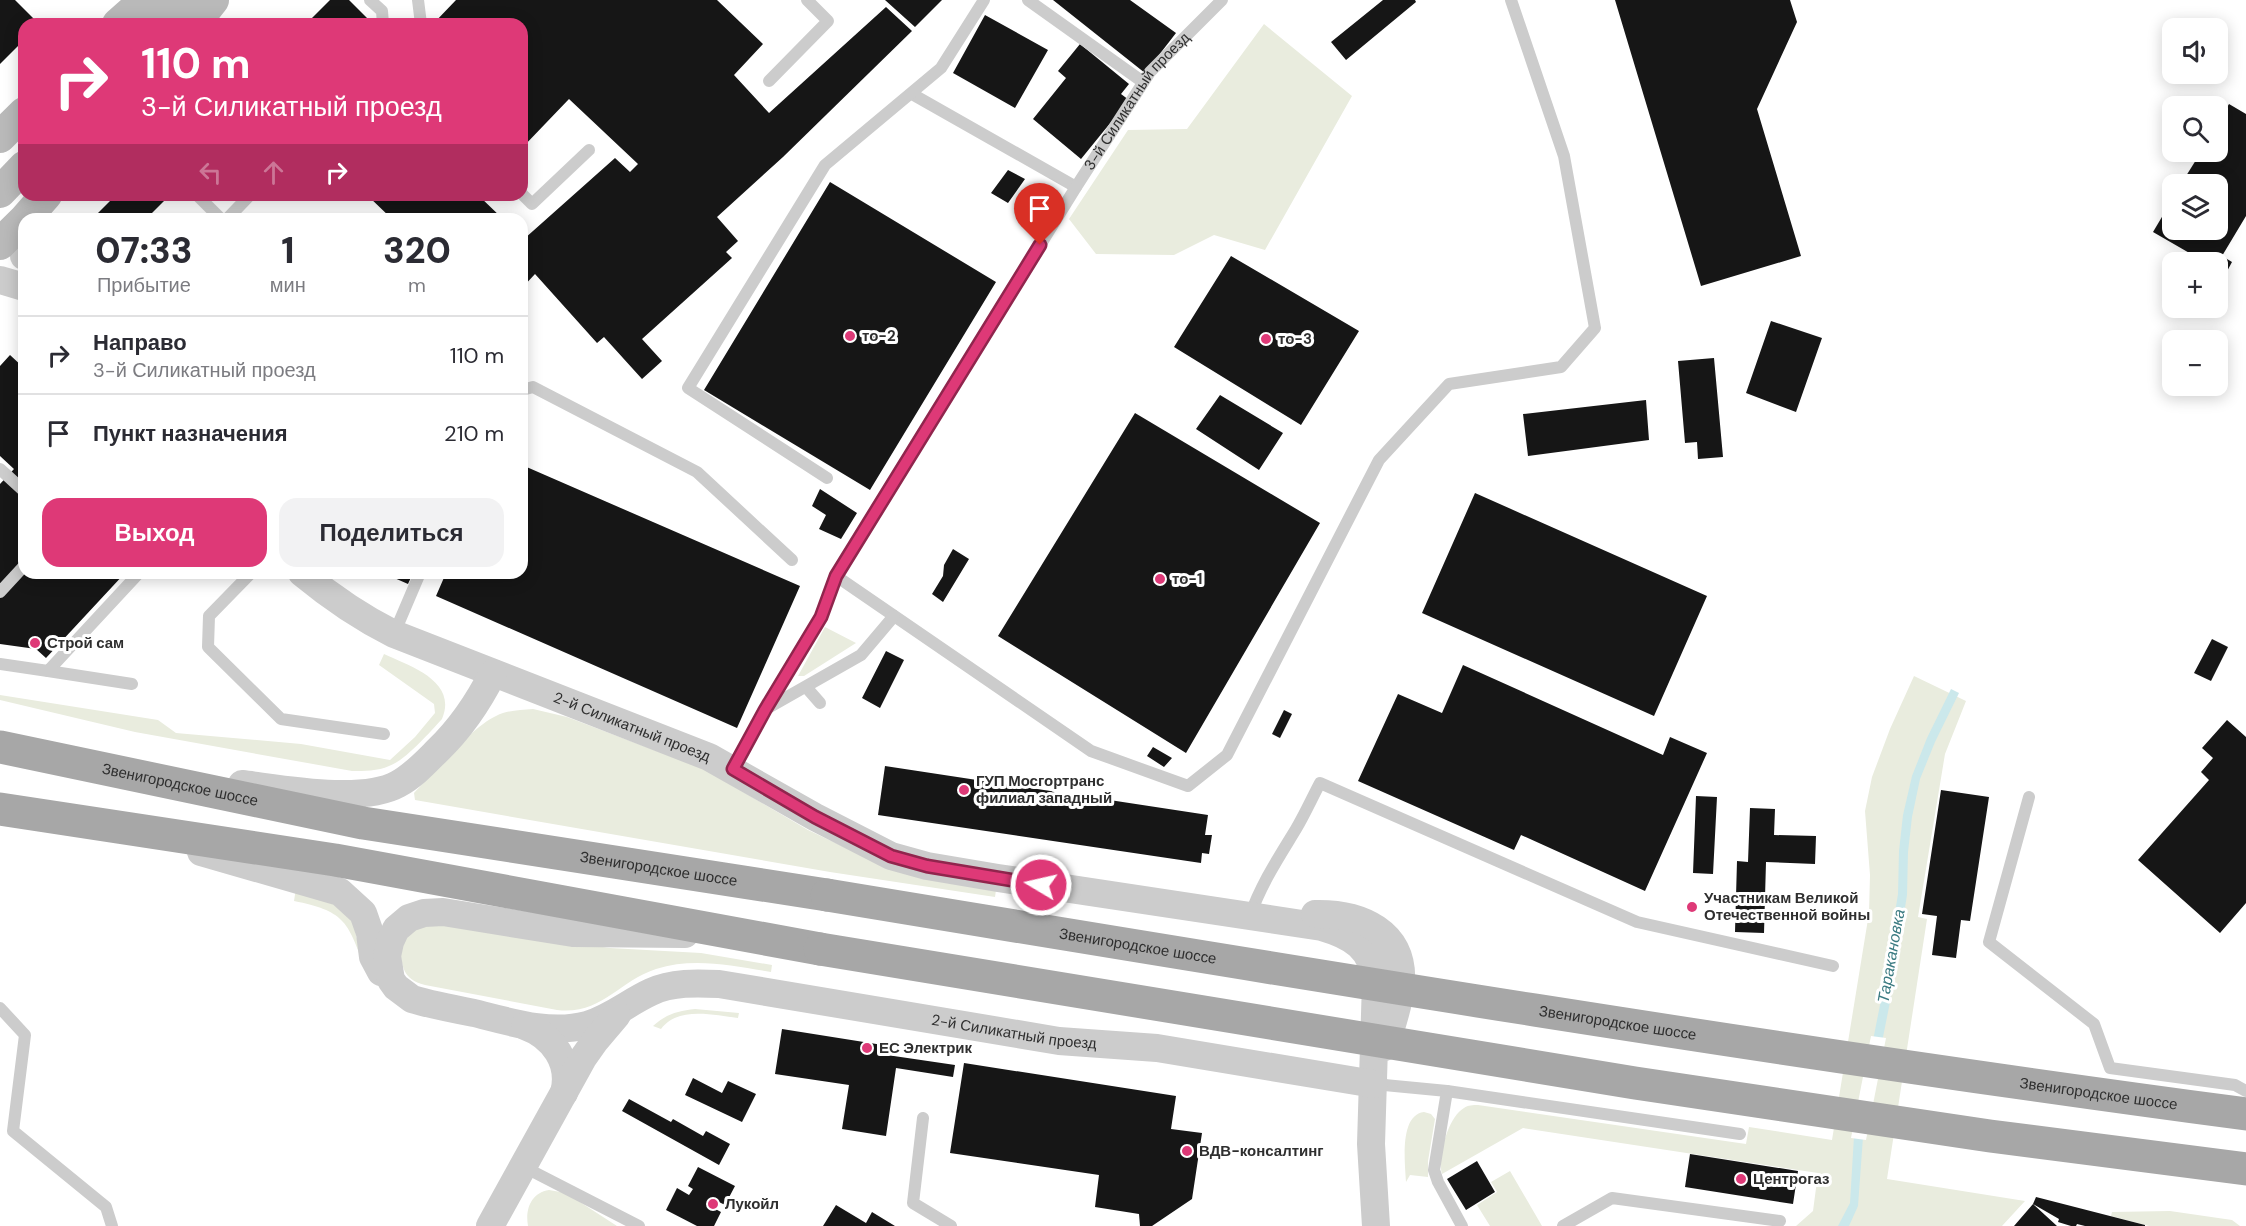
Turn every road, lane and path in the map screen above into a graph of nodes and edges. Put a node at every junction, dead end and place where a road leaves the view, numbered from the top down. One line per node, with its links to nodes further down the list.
1 (145, 0): 11 (main road)
2 (182, 0): 12 (main road)
3 (213, 0): 13 (main road)
4 (370, 0): 14 (lane)
5 (418, 0): 15 (lane)
6 (807, 0): 16 (lane)
7 (984, 0): 18 (lane)
8 (1028, 0): 17 (lane)
9 (1222, 0): 17 (lane, 3-й Силикатный проезд)
10 (1511, 0): 46 (lane)
11 (125, 18)
12 (165, 18)
13 (199, 18)
14 (382, 18)
15 (420, 18)
16 (769, 81)
17 (1143, 82): 23 (lane, 3-й Силикатный проезд)
18 (912, 94): 23 (lane); 36 (lane)
19 (18, 119): 20 (main road)
20 (0, 137)
21 (589, 150): 25 (lane)
22 (18, 173): 24 (main road)
23 (1076, 187): 40 (lane, 3-й Силикатный проезд)
24 (0, 192)
25 (528, 200)
26 (203, 201): 28 (lane)
27 (244, 201): 29 (lane)
28 (215, 213)
29 (233, 213)
30 (18, 227): 31 (main road)
31 (0, 244)
32 (0, 280): 33 (street)
33 (18, 285)
34 (528, 388): 38 (lane)
35 (0, 469): 37 (lane)
36 (827, 478)
37 (18, 486)
38 (792, 560)
39 (18, 572): 45 (lane)
40 (836, 576): 46 (lane); 54 (lane, 3-й Силикатный проезд)
41 (133, 579): 49 (lane)
42 (245, 579): 55 (lane)
43 (309, 579): 47 (street, 2-й Силикатный проезд)
44 (417, 579): 47 (lane)
45 (0, 591)
46 (894, 616): 52 (lane)
47 (394, 634): 50 (street, 2-й Силикатный проезд)
48 (0, 664): 49 (lane)
49 (48, 671): 51 (lane)
50 (493, 673): 57 (street, 2-й Силикатный проезд); 58 (street)
51 (132, 684)
52 (806, 687): 53 (lane); 54 (lane)
53 (820, 703)
54 (765, 710): 57 (lane, 3-й Силикатный проезд)
55 (384, 734)
56 (0, 747): 58 (main road, Звенигородское шоссе)
57 (733, 769): 62 (street, 2-й Силикатный проезд)
58 (127, 772): 73 (main road, Звенигородское шоссе, bridge)
59 (2029, 797): 71 (lane)
60 (0, 809): 61 (main road)
61 (119, 828): 63 (main road); 65 (street)
62 (1250, 916): 64 (lane); 69 (street, 2-й Силикатный проезд)
63 (776, 941): 65 (street); 77 (main road, bridge)
64 (1833, 966)
65 (396, 987): 68 (street, 2-й Силикатный проезд)
66 (627, 1007): 68 (street, 2-й Силикатный проезд); 69 (street, 2-й Силикатный проезд); 72 (street, 2-й Силикатный проезд)
67 (0, 1008): 80 (lane)
68 (520, 1024): 72 (street)
69 (1374, 1084): 70 (lane); 84 (street, 2-й Силикатный проезд)
70 (1447, 1091): 75 (lane); 85 (lane)
71 (2246, 1091)
72 (562, 1098): 76 (street)
73 (2246, 1114)
74 (923, 1118): 83 (lane)
75 (1740, 1134)
76 (524, 1167): 81 (street); 82 (lane)
77 (2246, 1169): 78 (lane)
78 (2246, 1180)
79 (1780, 1221): 86 (lane)
80 (112, 1226)
81 (490, 1226)
82 (639, 1226)
83 (951, 1226)
84 (1376, 1226)
85 (1462, 1226)
86 (1563, 1226)

